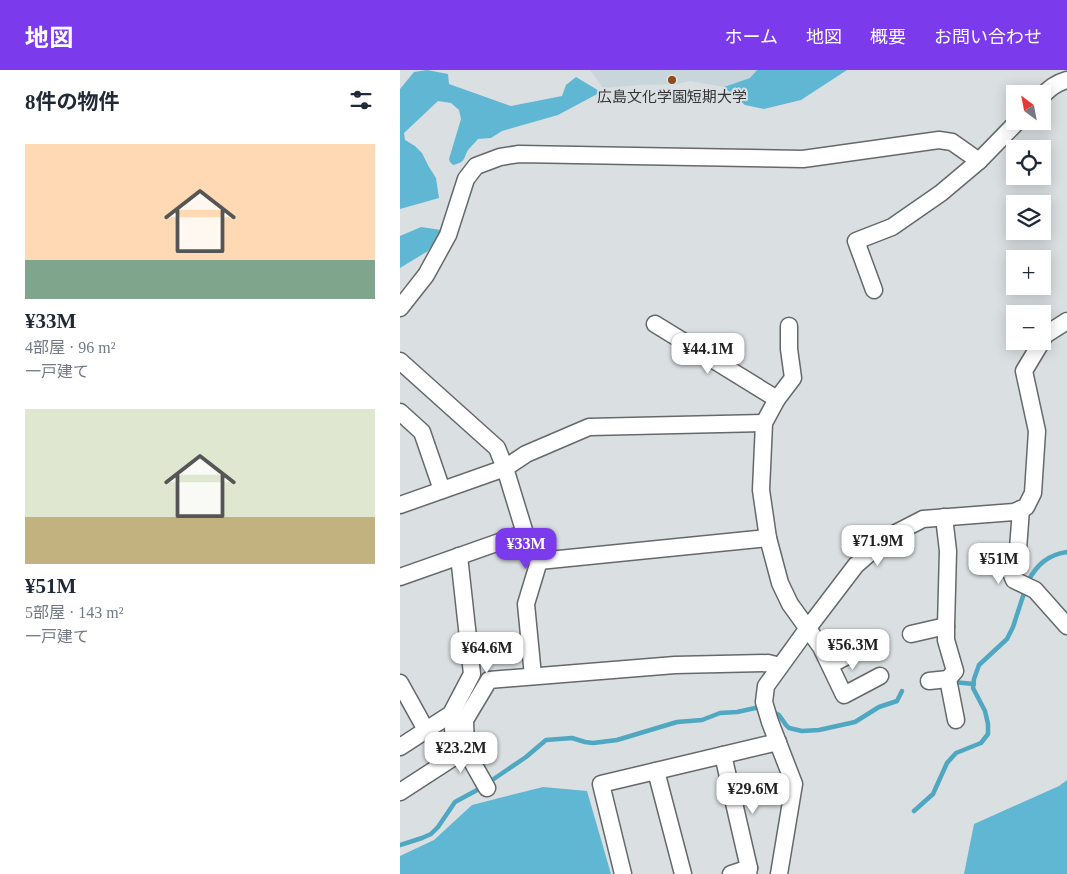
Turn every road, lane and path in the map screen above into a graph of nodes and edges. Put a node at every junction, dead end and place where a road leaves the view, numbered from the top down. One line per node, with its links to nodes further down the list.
1 (1067, 80): 2 (street)
2 (1051, 87)
3 (1009, 130): 4 (street)
4 (979, 162): 5 (street); 6 (street)
5 (874, 290)
6 (400, 308)
7 (1067, 321): 10 (street)
8 (655, 324): 13 (street)
9 (790, 326): 13 (street)
10 (1051, 332)
11 (1037, 350): 19 (street)
12 (400, 362): 16 (street)
13 (777, 399): 15 (street)
14 (400, 412): 17 (street)
15 (764, 423): 16 (street); 22 (street)
16 (505, 468): 17 (street); 21 (street)
17 (442, 490): 18 (street)
18 (400, 505)
19 (1021, 509): 20 (street); 27 (street)
20 (944, 517): 26 (street); 28 (street)
21 (525, 533): 23 (street); 24 (street)
22 (768, 538): 24 (street); 28 (street)
23 (460, 556): 25 (street); 38 (street)
24 (539, 561): 33 (street)
25 (400, 576)
26 (946, 626): 29 (street); 35 (street)
27 (1067, 626)
28 (808, 628): 31 (street); 32 (street)
29 (910, 634)
30 (862, 648): 31 (street)
31 (830, 665): 34 (street)
32 (780, 666): 33 (street); 41 (street)
33 (533, 676): 43 (street)
34 (880, 676)
35 (948, 679): 36 (street); 39 (street)
36 (929, 681)
37 (400, 683): 40 (street)
38 (451, 714): 40 (street); 43 (street)
39 (956, 720)
40 (426, 730): 42 (street)
41 (778, 742): 44 (street); 52 (street)
42 (400, 746)
43 (460, 754): 46 (street); 47 (street)
44 (723, 755): 45 (street); 48 (street)
45 (656, 771): 49 (street); 50 (street)
46 (485, 784)
47 (400, 792)
48 (749, 871): 51 (street)
49 (623, 874)
50 (683, 874)
51 (731, 874)
52 (779, 874)

